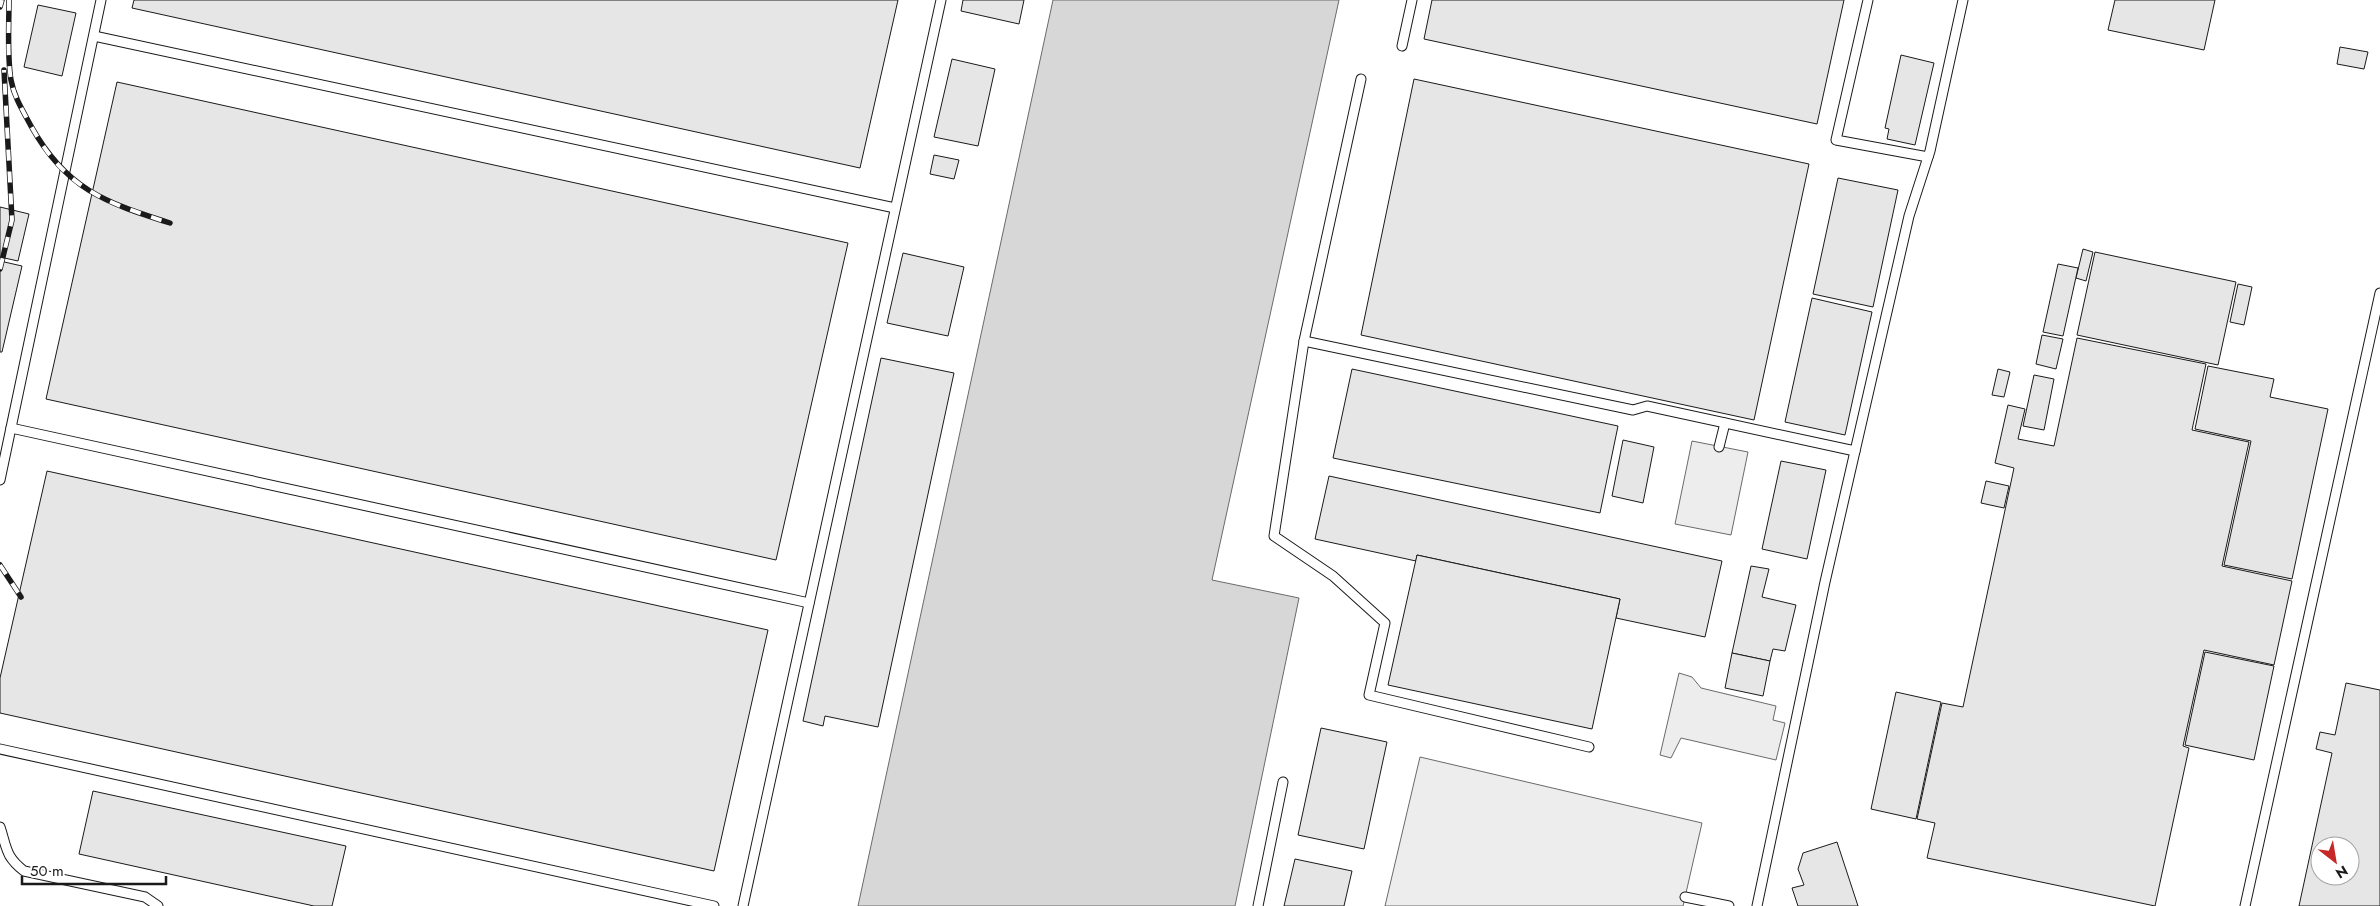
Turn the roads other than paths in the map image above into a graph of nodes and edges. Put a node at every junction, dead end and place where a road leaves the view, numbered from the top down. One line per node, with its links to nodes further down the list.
1 (101, 0): 6 (lane)
2 (941, 0): 10 (lane)
3 (1412, 0): 7 (lane)
4 (1868, 0): 9 (lane)
5 (1963, 0): 9 (lane)
6 (94, 36): 10 (lane); 14 (lane)
7 (1402, 46)
8 (1361, 79): 12 (lane)
9 (1928, 157): 16 (lane)
10 (895, 208): 18 (lane)
11 (2380, 293): 30 (lane)
12 (1304, 340): 13 (lane); 19 (lane)
13 (1725, 423): 15 (lane); 16 (lane)
14 (11, 428): 17 (lane); 18 (lane)
15 (1719, 447)
16 (1855, 451): 29 (lane)
17 (0, 480)
18 (809, 603): 26 (lane)
19 (1589, 746)
20 (0, 749): 25 (lane)
21 (1283, 782): 27 (lane)
22 (0, 827): 24 (lane)
23 (1685, 896): 28 (lane)
24 (158, 906)
25 (714, 906)
26 (743, 906)
27 (1258, 906)
28 (1729, 906)
29 (1757, 906)
30 (2245, 906)

